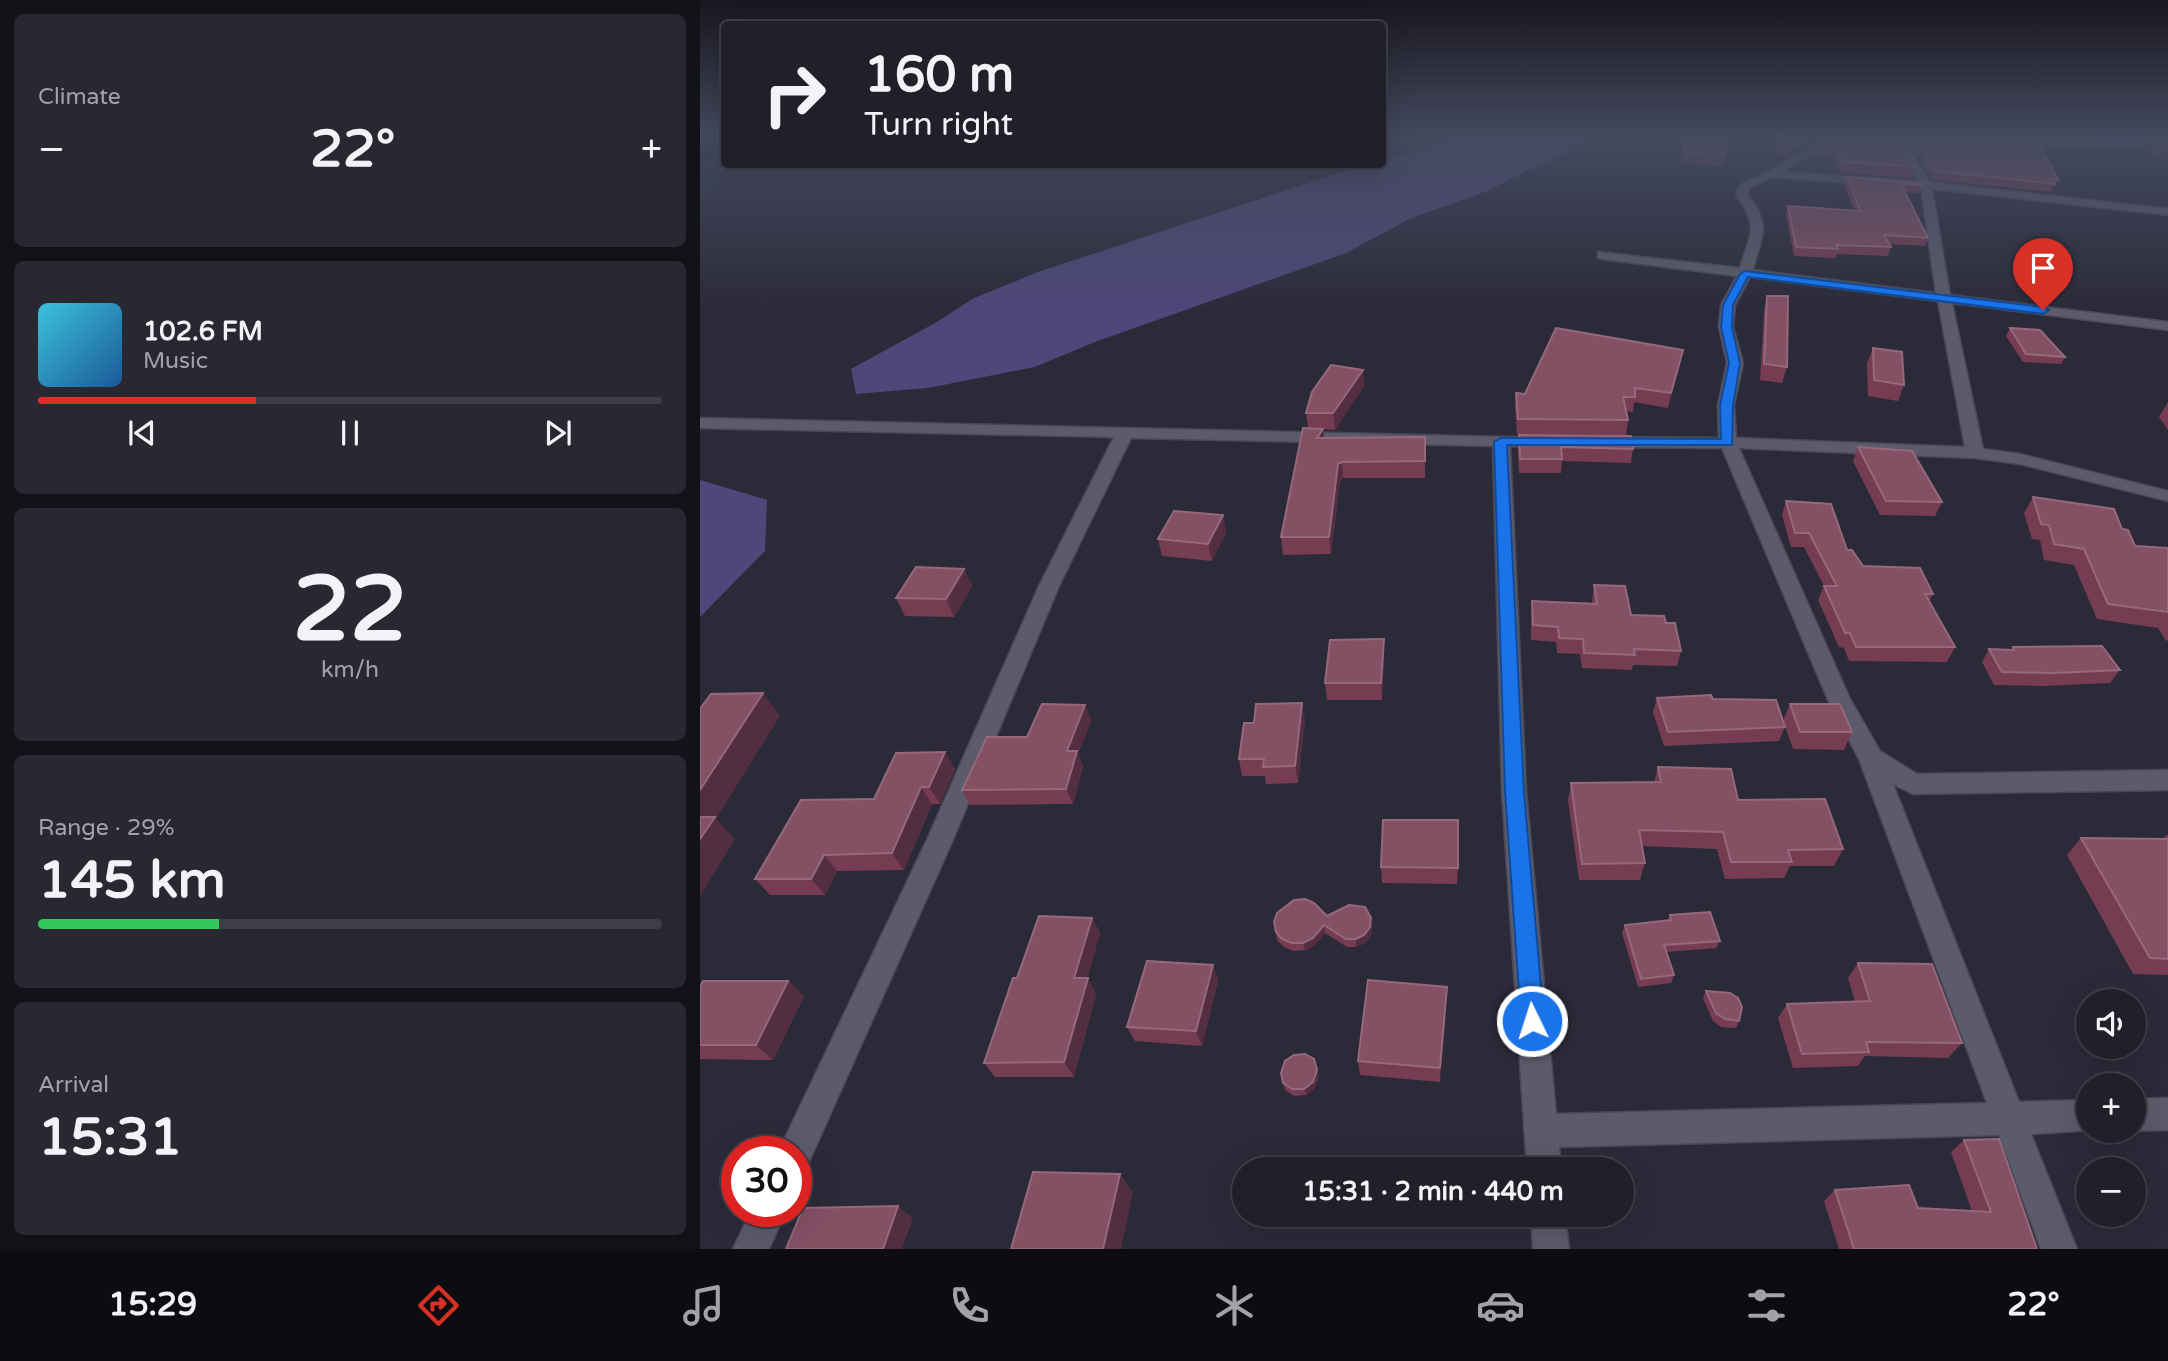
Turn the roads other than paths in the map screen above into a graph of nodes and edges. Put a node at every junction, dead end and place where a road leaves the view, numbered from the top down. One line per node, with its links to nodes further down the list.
1 (1742, 195): 6 (street)
2 (1928, 195): 7 (street)
3 (2018, 195): 4 (street)
4 (2168, 212)
5 (1602, 255): 6 (street)
6 (1745, 274): 7 (street); 14 (street)
7 (1944, 298): 8 (street); 15 (street)
8 (2168, 326)
9 (700, 423): 10 (street)
10 (1124, 434): 11 (street); 24 (street)
11 (1501, 442): 12 (street); 23 (street)
12 (1567, 442)
13 (1594, 442): 14 (street)
14 (1728, 443): 15 (street); 17 (street)
15 (1975, 453): 16 (street)
16 (2168, 496)
17 (1871, 758): 18 (street); 22 (street)
18 (2168, 780)
19 (2168, 1114): 20 (street)
20 (2146, 1115)
21 (2076, 1116): 22 (street)
22 (2009, 1118): 23 (street); 30 (street)
23 (1541, 1131): 25 (street)
24 (804, 1136)
25 (1543, 1157)
26 (761, 1227): 28 (street)
27 (1549, 1227): 29 (street)
28 (751, 1249)
29 (1551, 1249)
30 (2059, 1249)

